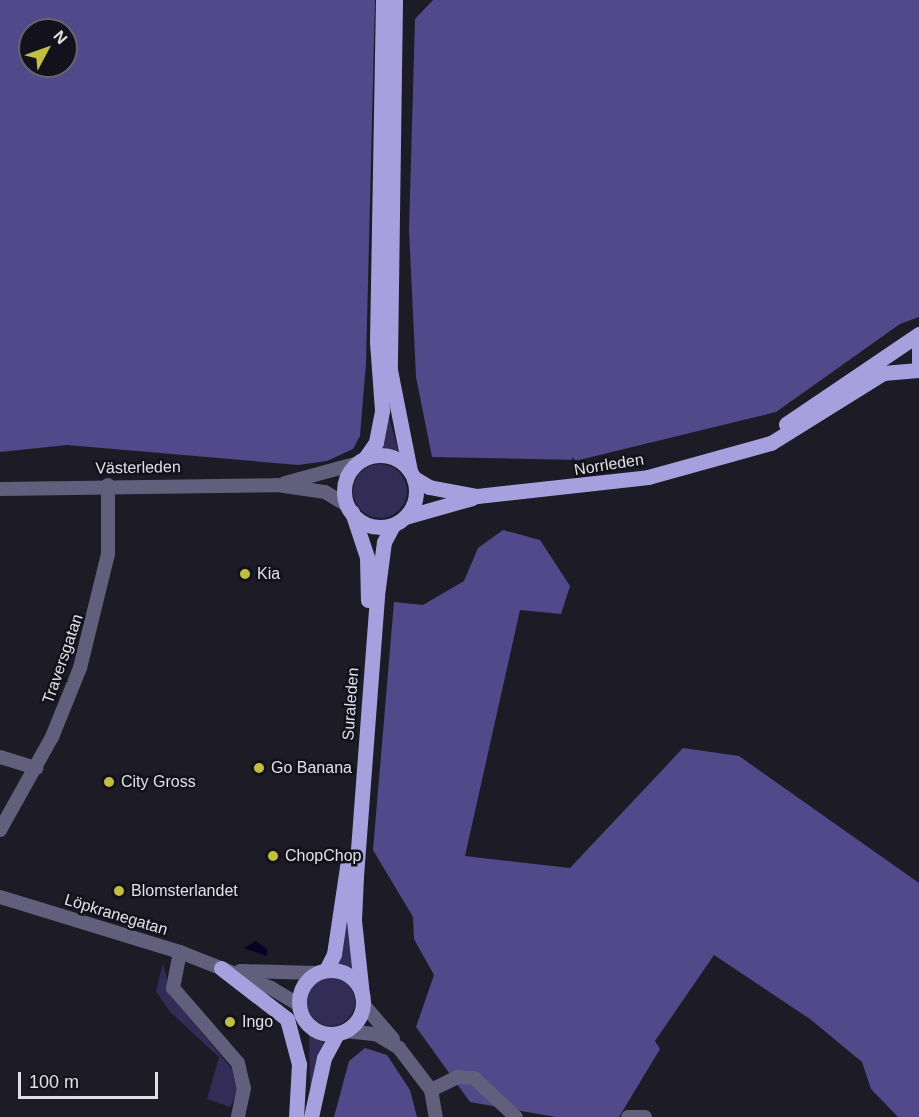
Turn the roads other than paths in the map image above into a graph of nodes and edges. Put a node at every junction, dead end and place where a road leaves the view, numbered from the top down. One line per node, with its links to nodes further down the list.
1 (383, 0): 7 (main road)
2 (395, 0): 8 (main road)
3 (919, 334): 6 (main road, Norrleden)
4 (919, 339): 5 (main road)
5 (919, 368): 6 (main road, Norrleden)
6 (744, 452): 12 (main road, Norrleden)
7 (362, 460): 8 (main road); 10 (street, Västerleden); 13 (main road)
8 (412, 474): 12 (main road, Norrleden); 14 (main road)
9 (108, 485): 10 (street, Västerleden); 11 (street, Västerleden); 16 (street, Traversgatan)
10 (277, 485): 13 (street, Västerleden)
11 (0, 489)
12 (477, 496): 14 (main road, Norrleden)
13 (350, 508): 14 (main road); 21 (main road, Suraleden)
14 (399, 521): 22 (main road, Suraleden)
15 (0, 757): 16 (street)
16 (36, 768): 17 (street, Traversgatan)
17 (0, 830)
18 (0, 897): 19 (street, Löpkranegatan)
19 (180, 952): 20 (street, Löpkranegatan); 27 (street)
20 (221, 968): 21 (street, Löpkranegatan); 23 (street, Löpkranegatan); 28 (main road)
21 (321, 972): 22 (main road); 23 (main road)
22 (363, 999): 24 (main road); 25 (street)
23 (300, 1009): 24 (main road); 28 (main road)
24 (341, 1032): 25 (street); 29 (main road)
25 (399, 1048): 26 (street)
26 (431, 1089): 30 (street); 31 (street)
27 (238, 1117)
28 (298, 1117)
29 (311, 1117)
30 (436, 1117)
31 (516, 1117)
32 (628, 1117): 33 (street)
33 (645, 1117)

